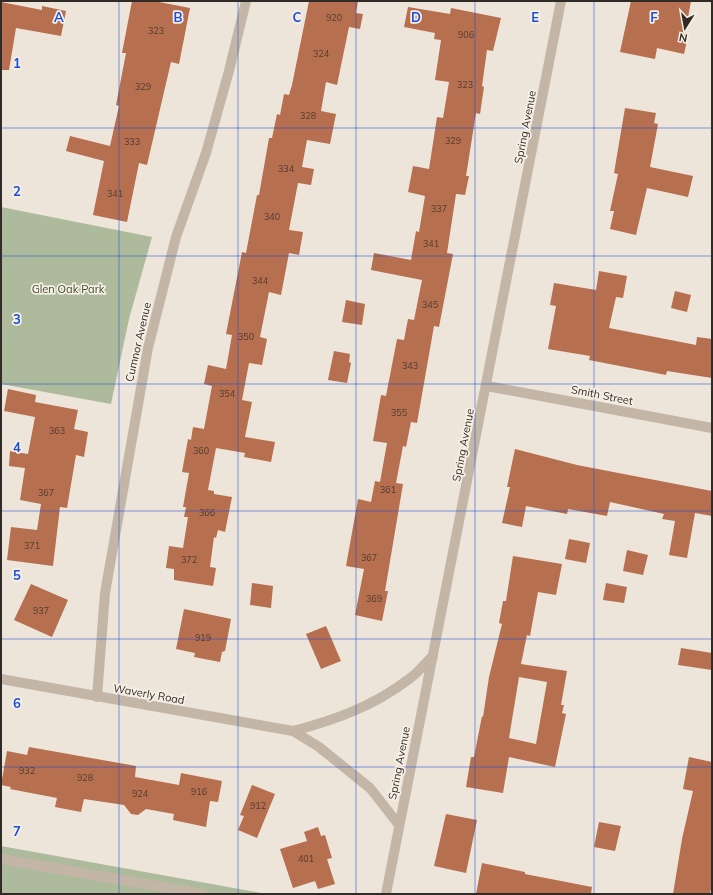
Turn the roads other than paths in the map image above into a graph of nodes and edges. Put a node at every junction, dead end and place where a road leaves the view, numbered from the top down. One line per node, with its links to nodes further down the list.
1 (246, 1): 7 (street, Cumnor Avenue)
2 (561, 1): 3 (street, Spring Avenue)
3 (487, 386): 4 (street, Smith Street); 5 (street, Spring Avenue)
4 (712, 428)
5 (433, 656): 8 (street, Waverly Road); 9 (street, Spring Avenue)
6 (1, 679): 7 (street, Waverly Road)
7 (97, 697): 8 (street, Waverly Road)
8 (293, 731): 9 (street, Waverly Road)
9 (399, 826): 12 (street, Spring Avenue)
10 (1, 859): 11 (street)
11 (203, 894)
12 (386, 894)

